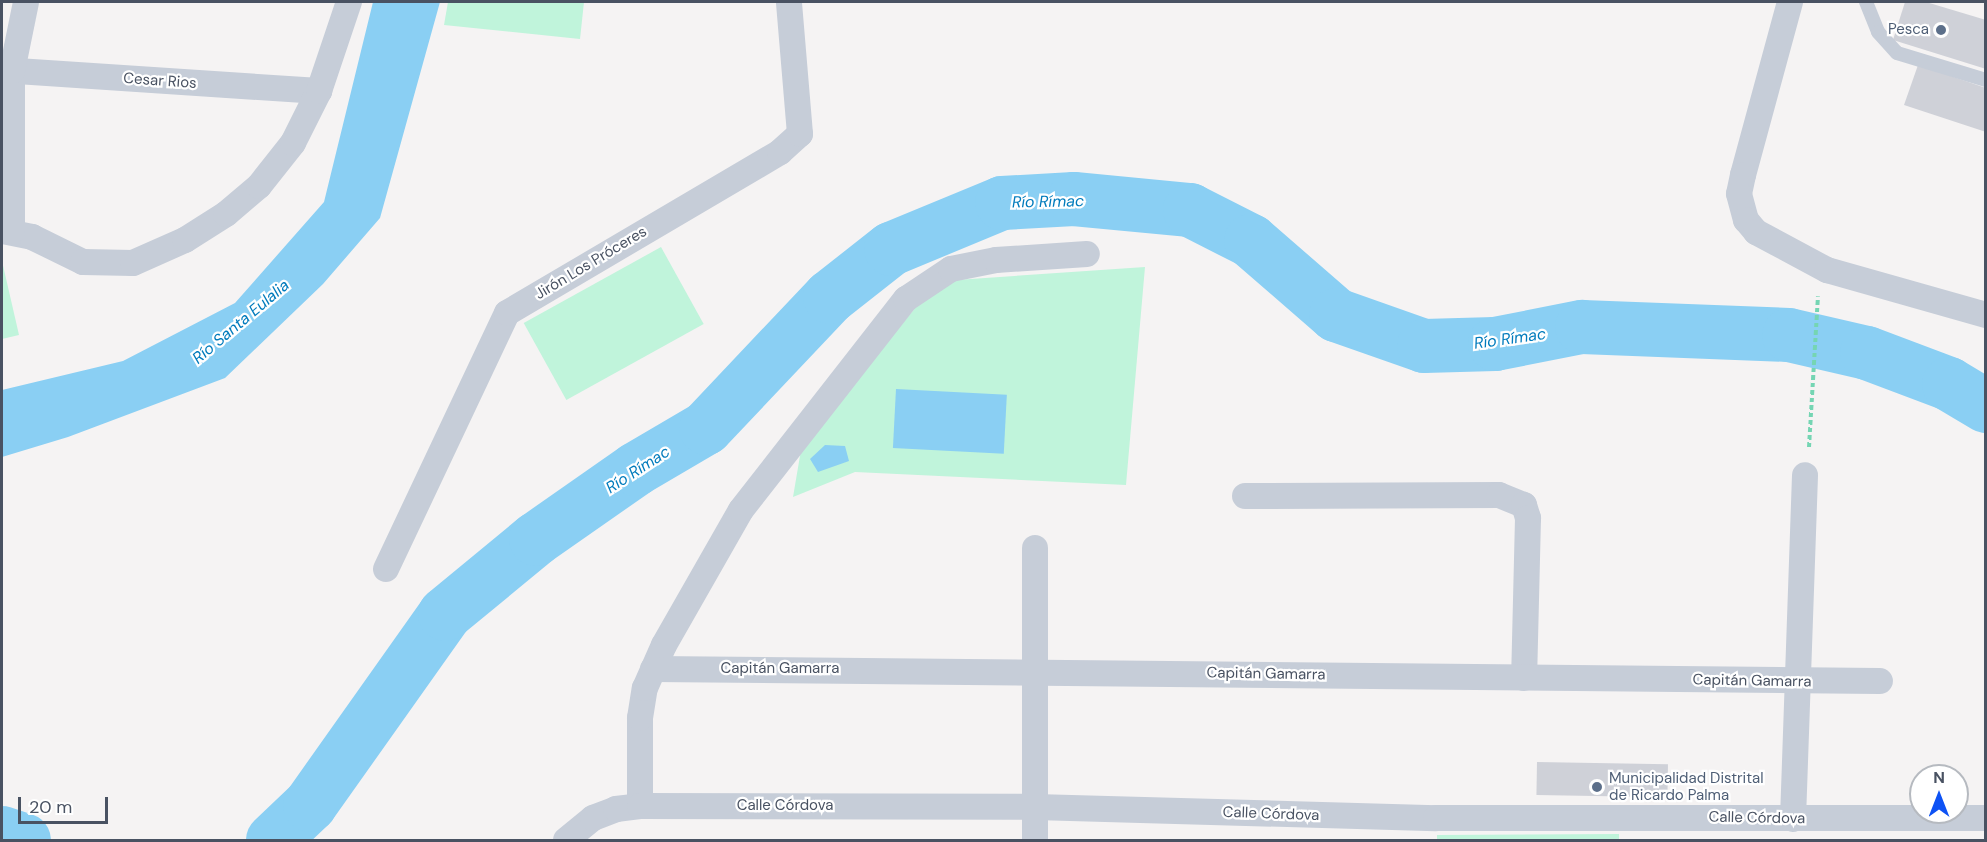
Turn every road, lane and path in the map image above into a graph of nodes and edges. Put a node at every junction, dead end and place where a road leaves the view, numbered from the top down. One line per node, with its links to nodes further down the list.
1 (26, 2): 6 (street)
2 (349, 2): 8 (street)
3 (789, 2): 17 (street, Jirón Los Próceres)
4 (1790, 2): 12 (street)
5 (1866, 2): 7 (lane)
6 (7, 71): 8 (street, Cesar Rios); 9 (street)
7 (1986, 80)
8 (319, 91): 9 (street)
9 (7, 231)
10 (1087, 254): 18 (street)
11 (1817, 303): 13 (path)
12 (1986, 315)
13 (1811, 434)
14 (1805, 475): 22 (street)
15 (1245, 496): 20 (street)
16 (1035, 548): 19 (street)
17 (386, 569)
18 (653, 669): 19 (street, Capitán Gamarra); 23 (street)
19 (1033, 670): 20 (street, Capitán Gamarra); 24 (street)
20 (1524, 678): 22 (street, Capitán Gamarra)
21 (1880, 681): 22 (street, Capitán Gamarra)
22 (1798, 682): 26 (street)
23 (640, 806): 24 (street, Calle Córdova); 27 (street, Calle Córdova)
24 (1035, 807): 26 (street, Calle Córdova); 29 (street)
25 (1986, 818): 26 (street, Calle Córdova)
26 (1793, 819)
27 (593, 829): 28 (street, Calle Córdova)
28 (567, 840)
29 (1035, 840)

